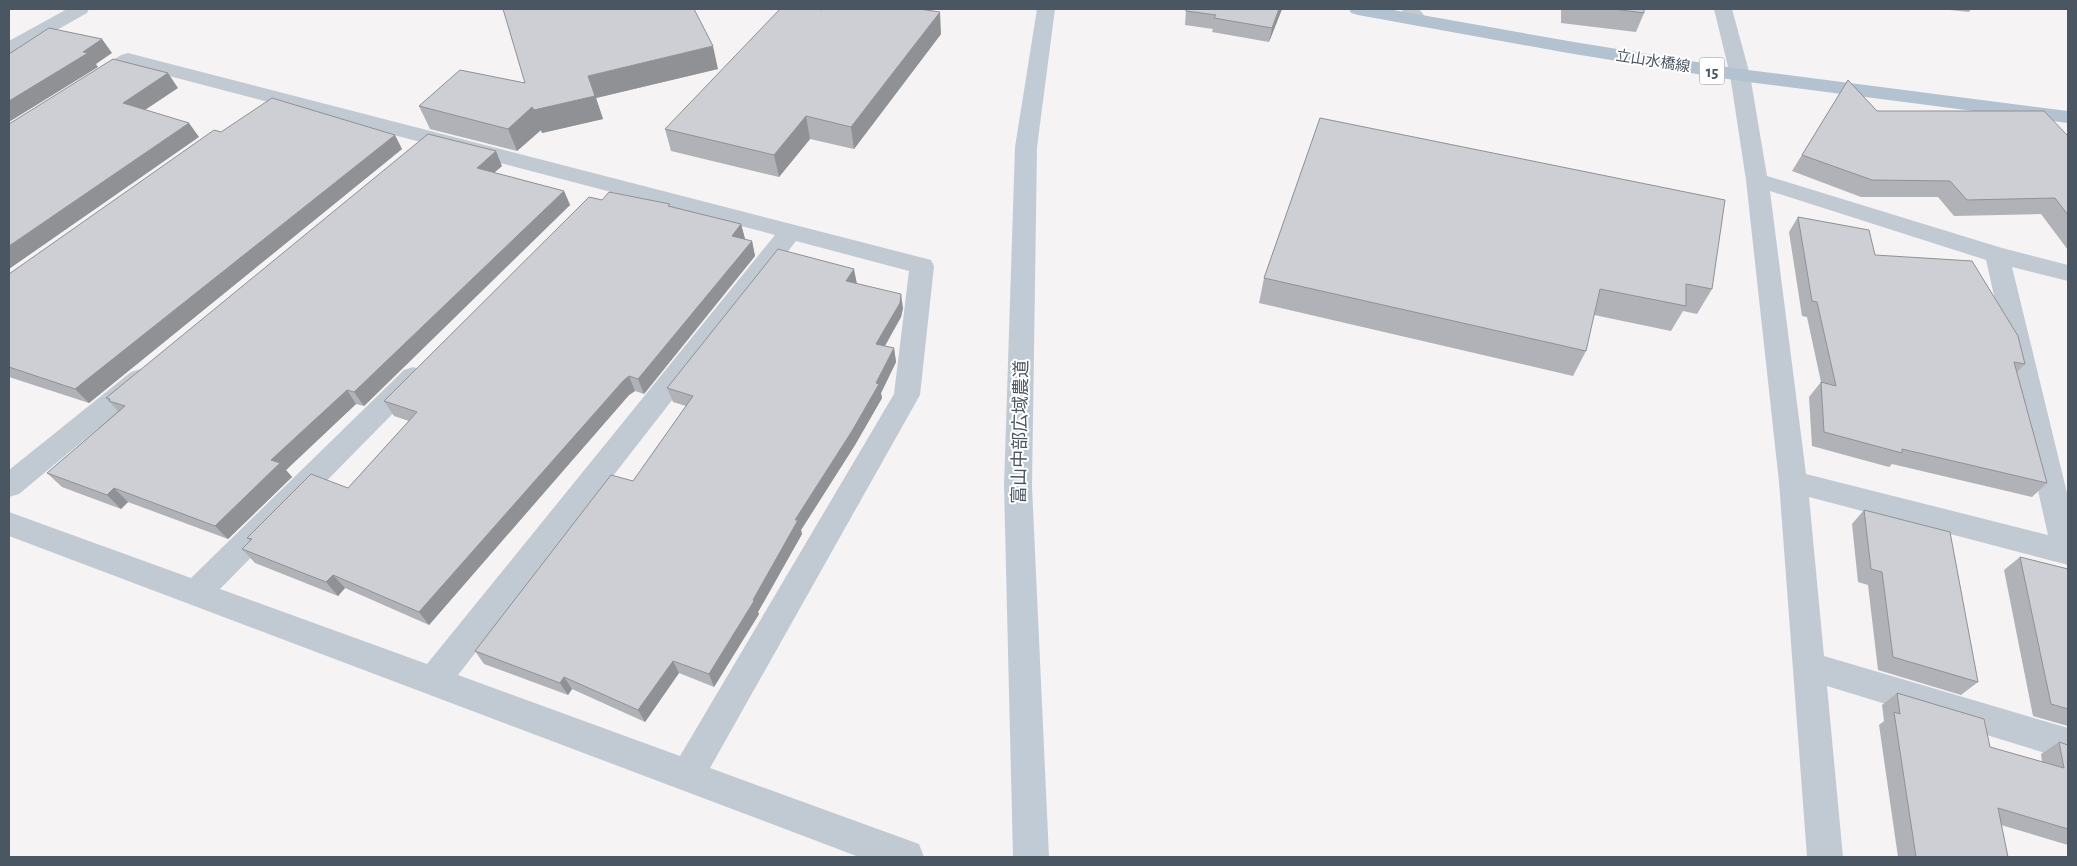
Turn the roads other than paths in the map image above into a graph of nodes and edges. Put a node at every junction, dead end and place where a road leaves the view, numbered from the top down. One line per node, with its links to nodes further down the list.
1 (80, 9): 6 (street)
2 (1046, 9): 32 (street, 富山中部広域農道)
3 (1358, 9): 5 (main road, 立山水橋線 / 15)
4 (1723, 9): 7 (street)
5 (1414, 14): 7 (main road, 立山水橋線 / 15)
6 (9, 49)
7 (1740, 75): 11 (main road, 立山水橋線 / 15); 14 (street)
8 (72, 93): 9 (street)
9 (273, 96): 10 (street); 12 (street)
10 (249, 114)
11 (2068, 117)
12 (432, 138): 13 (street); 15 (street)
13 (409, 157)
14 (1757, 180): 18 (street); 22 (street)
15 (607, 184): 16 (street); 17 (street)
16 (586, 204)
17 (790, 232): 28 (street); 30 (street)
18 (1997, 255): 19 (street); 25 (street)
19 (2068, 273)
20 (432, 357): 26 (street)
21 (155, 366): 23 (street)
22 (1793, 482): 25 (street); 27 (street)
23 (9, 486)
24 (9, 524): 26 (street)
25 (2068, 553)
26 (196, 593): 28 (street)
27 (1809, 666): 29 (street); 33 (street)
28 (434, 682): 30 (street)
29 (2068, 744)
30 (688, 776): 31 (street)
31 (906, 857)
32 (1031, 857)
33 (1825, 857)

